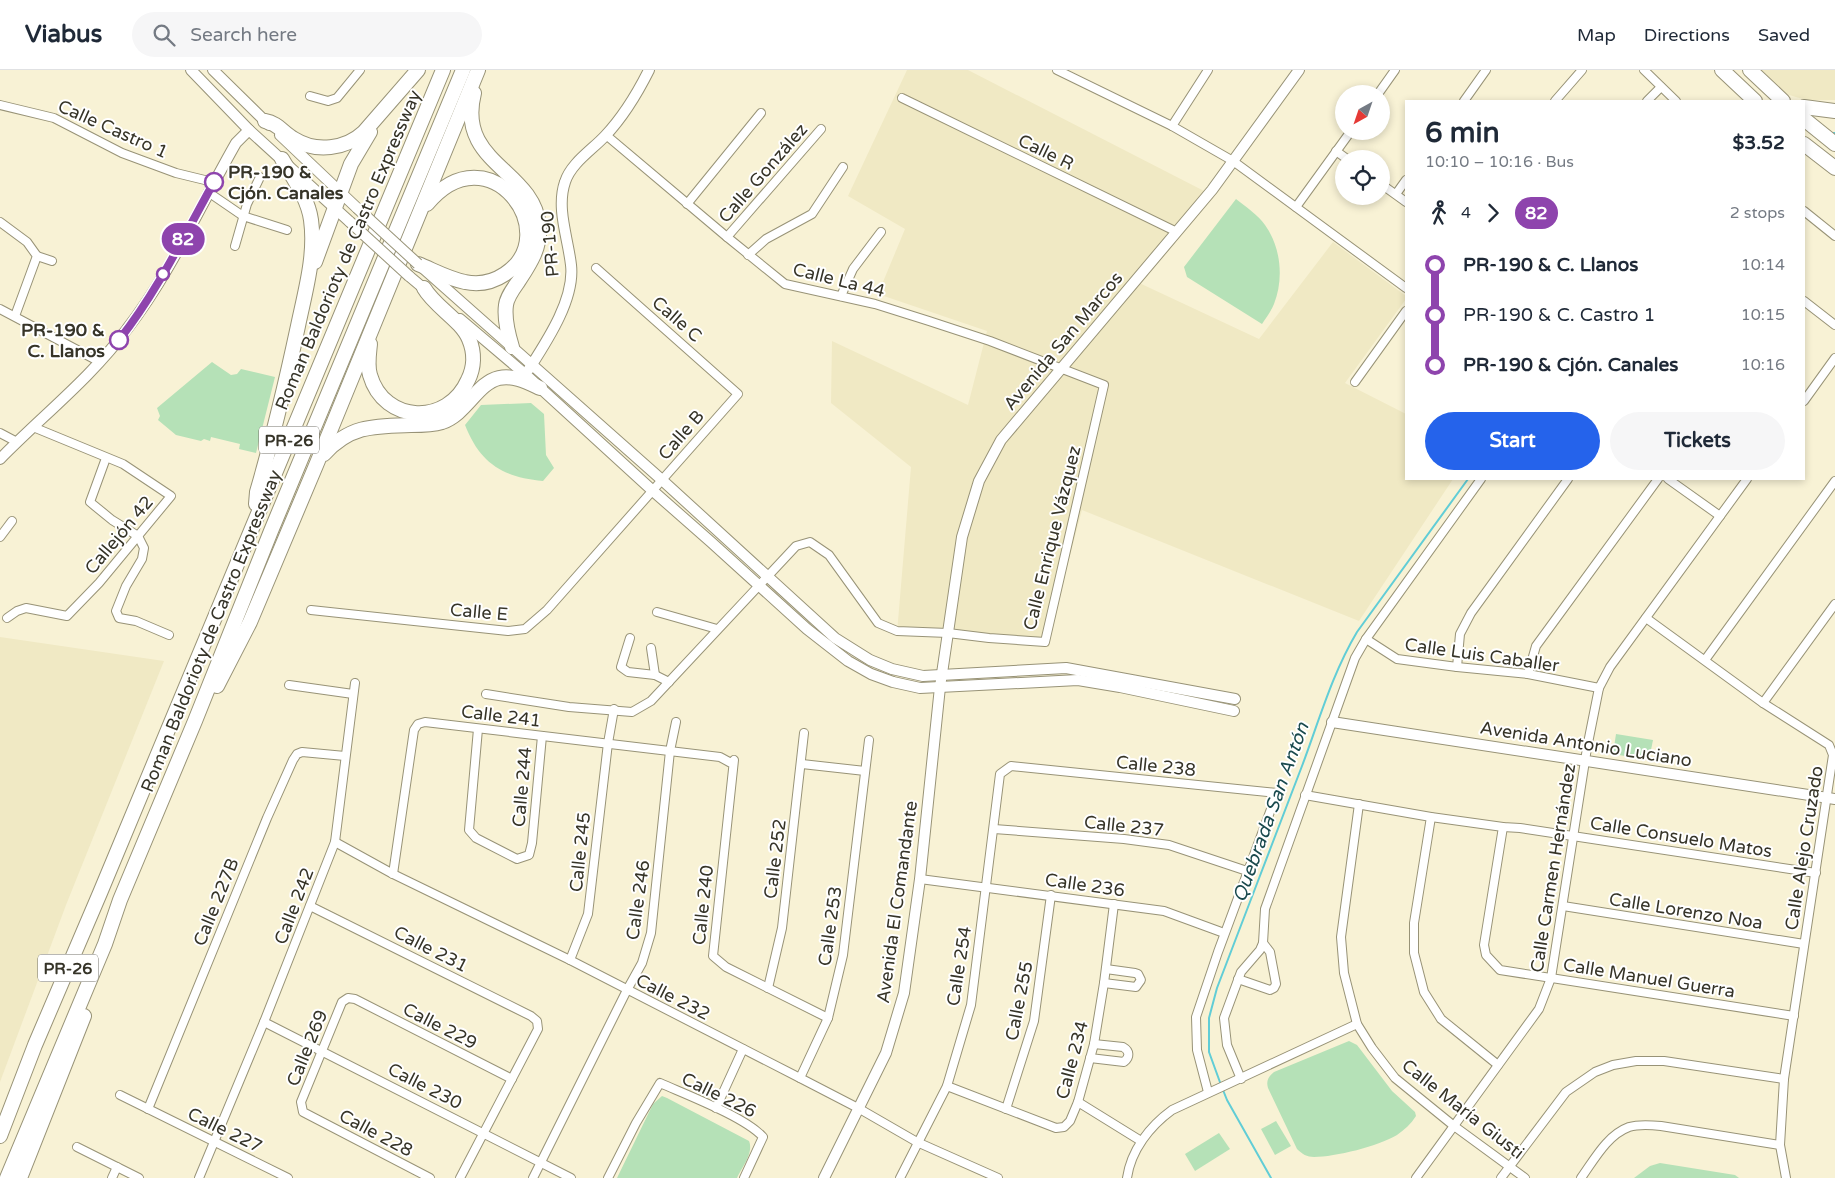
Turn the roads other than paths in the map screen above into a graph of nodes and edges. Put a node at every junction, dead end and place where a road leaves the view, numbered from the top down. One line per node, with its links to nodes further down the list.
1 (191, 70): 38 (main road)
2 (213, 70): 34 (main road)
3 (360, 70): 20 (street)
4 (418, 70): 32 (highway)
5 (443, 70): 110 (highway, Roman Baldorioty de Castro Expressway / PR-26)
6 (463, 70): 142 (highway, Roman Baldorioty de Castro Expressway / PR-26)
7 (478, 70): 58 (highway); 83 (highway)
8 (649, 70): 39 (main road, PR-190 / PR-190)
9 (1057, 70): 35 (street)
10 (1208, 70): 35 (street)
11 (1299, 70): 44 (main road, Avenida San Marcos)
12 (1396, 70): 18 (street)
13 (1486, 70): 23 (street)
14 (1582, 70): 24 (street)
15 (1644, 70): 19 (street)
16 (1722, 70): 27 (highway)
17 (1750, 70): 21 (highway)
18 (1385, 85)
19 (1661, 87): 25 (street); 26 (street)
20 (310, 96)
21 (1778, 97)
22 (902, 98): 64 (street, Calle R)
23 (1465, 100)
24 (1556, 100)
25 (1648, 100)
26 (1675, 100)
27 (1754, 100)
28 (0, 106): 49 (street, Calle Castro 1)
29 (1805, 107): 30 (highway)
30 (1835, 111): 37 (highway)
31 (761, 113): 55 (street)
32 (379, 116): 34 (highway); 52 (highway)
33 (1805, 120): 37 (highway)
34 (265, 121): 52 (main road)
35 (1172, 126): 44 (street)
36 (822, 129): 66 (street, Calle González)
37 (1816, 129): 40 (highway)
38 (249, 130): 43 (main road); 49 (main road)
39 (606, 135): 55 (street, Calle La 44); 86 (main road, PR-190 / PR-190)
40 (1835, 144)
41 (1805, 145): 46 (highway)
42 (1335, 152): 56 (street)
43 (282, 159): 57 (main road); 73 (highway)
44 (1233, 161): 56 (street); 64 (main road, Avenida San Marcos)
45 (843, 167): 68 (street)
46 (1835, 168)
47 (260, 177): 60 (street)
48 (1405, 181): 53 (street)
49 (214, 182): 51 (main road)
50 (1390, 190): 53 (street)
51 (208, 192): 60 (street); 85 (main road)
52 (341, 193): 57 (highway); 71 (main road, bridge)
53 (1396, 194): 54 (street)
54 (1405, 201)
55 (687, 204): 66 (street, Calle La 44)
56 (1296, 207): 74 (street)
57 (335, 209): 73 (highway); 75 (main road, bridge)
58 (420, 212): 71 (highway); 81 (highway)
59 (1805, 212): 65 (street)
60 (243, 216): 62 (street); 67 (street)
61 (0, 222): 69 (street)
62 (288, 230)
63 (881, 232): 76 (street)
64 (1177, 232): 87 (main road, Avenida San Marcos)
65 (1835, 236)
66 (726, 237): 68 (street, Calle La 44)
67 (235, 246)
68 (748, 254): 76 (street, Calle La 44)
69 (37, 256): 70 (street); 80 (street)
70 (52, 261)
71 (418, 264): 83 (main road)
72 (596, 268): 92 (street, Calle C)
73 (307, 283): 110 (highway)
74 (1405, 287)
75 (424, 288): 81 (highway); 88 (main road)
76 (841, 296): 87 (street, Calle La 44)
77 (1805, 302): 82 (street)
78 (0, 309): 80 (street)
79 (1405, 312): 89 (street)
80 (15, 316): 85 (street)
81 (375, 320): 99 (highway)
82 (1835, 325)
83 (512, 347): 86 (main road)
84 (1835, 358): 93 (street)
85 (100, 362): 94 (main road)
86 (532, 364): 88 (main road, PR-190 / PR-190); 100 (main road)
87 (1061, 369): 90 (street, Calle La 44); 121 (main road, Avenida San Marcos)
88 (525, 374): 91 (main road)
89 (1355, 382)
90 (1104, 385): 121 (street, Calle Enrique Vázquez)
91 (540, 388): 99 (highway); 107 (main road)
92 (738, 394): 100 (street, Calle B)
93 (1805, 400)
94 (33, 427): 96 (main road); 97 (street, Callejón 42)
95 (0, 433): 96 (street)
96 (18, 442): 98 (main road)
97 (106, 458): 111 (street); 111 (street, Callejón 42)
98 (0, 460)
99 (317, 463): 142 (highway)
100 (662, 480): 107 (street, Calle B); 113 (main road)
101 (1481, 480): 124 (street)
102 (1567, 480): 127 (street)
103 (1657, 480): 129 (street)
104 (1669, 480): 108 (street)
105 (1746, 480): 108 (street, Calle Carmen Hernández)
106 (1835, 481): 126 (street)
107 (650, 494): 114 (main road); 116 (street, Calle E)
108 (1720, 516): 119 (street, Calle Carmen Hernández)
109 (12, 521): 112 (street)
110 (253, 525): 209 (highway, Roman Baldorioty de Castro Expressway / PR-26)
111 (138, 536): 118 (street, Callejón 42); 122 (street)
112 (0, 537)
113 (767, 576): 114 (street); 121 (street, Calle Enrique Vázquez); 128 (main road)
114 (760, 587): 120 (street); 134 (main road)
115 (1835, 604): 139 (street)
116 (311, 610)
117 (657, 612): 120 (street)
118 (7, 618)
119 (1646, 618): 126 (street, Calle Alejo Cruzado); 135 (street, Calle Carmen Hernández)
120 (717, 630): 131 (street)
121 (948, 632): 128 (main road, Avenida San Marcos)
122 (169, 635)
123 (630, 638): 130 (street)
124 (1366, 639): 127 (street, Calle Luis Caballer); 144 (street)
125 (651, 648): 130 (street)
126 (1704, 660): 139 (street, Calle Alejo Cruzado)
127 (1457, 667): 129 (street, Calle Luis Caballer)
128 (942, 674): 134 (main road, Avenida El Comandante); 138 (main road)
129 (1528, 674): 135 (street, Calle Luis Caballer)
130 (655, 675): 131 (street)
131 (669, 682): 140 (street)
132 (355, 683): 136 (street, Calle 242)
133 (289, 685): 136 (street)
134 (940, 687): 141 (main road); 168 (main road, Avenida El Comandante)
135 (1599, 688): 152 (street, Calle Carmen Hernández)
136 (353, 694): 151 (street, Calle 242)
137 (486, 694): 140 (street)
138 (1235, 699): 141 (street)
139 (1763, 703): 158 (street, Calle Alejo Cruzado)
140 (614, 710): 149 (street, Calle 245)
141 (1234, 710)
142 (195, 721): 176 (highway, Roman Baldorioty de Castro Expressway / PR-26)
143 (676, 722): 150 (street, Calle 246)
144 (1332, 722): 152 (main road, Avenida Antonio Luciano); 157 (street)
145 (478, 729): 147 (street, Calle 241); 147 (street, Calle 244); 167 (street, Calle 241)
146 (804, 733): 154 (street, Calle 252)
147 (542, 736): 149 (street, Calle 241)
148 (869, 740): 156 (street)
149 (608, 743): 150 (street, Calle 241); 178 (street, Calle 245)
150 (670, 751): 153 (street, Calle 241); 184 (street, Calle 246)
151 (345, 756): 164 (street, Calle 242); 205 (street, Calle 227B)
152 (1585, 761): 158 (main road, Avenida Antonio Luciano); 163 (street, Calle Carmen Hernández)
153 (731, 762): 183 (street, Calle 240)
154 (802, 764): 156 (street); 183 (street, Calle 252)
155 (1025, 768): 162 (street, Calle 254); 165 (street, Calle 238)
156 (866, 771): 187 (street, Calle 253)
157 (1305, 794): 159 (street, Calle Consuelo Matos); 175 (street)
158 (1831, 798): 166 (street, Calle Alejo Cruzado)
159 (1360, 804): 160 (street, Calle Consuelo Matos); 189 (street, Calle María Giusti)
160 (1431, 817): 161 (street, Calle Consuelo Matos); 194 (street)
161 (1502, 827): 163 (street, Calle Consuelo Matos); 180 (street, Calle Manuel Guerra)
162 (994, 829): 165 (street, Calle 237); 169 (street, Calle 254)
163 (1573, 836): 166 (street, Calle Consuelo Matos); 173 (street, Calle Carmen Hernández)
164 (335, 842): 167 (street, Calle 232); 172 (street, Calle 242)
165 (1247, 871): 174 (street)
166 (1816, 873): 177 (street, Calle Alejo Cruzado)
167 (393, 874): 178 (street, Calle 232)
168 (920, 879): 169 (street, Calle 236); 204 (main road, Avenida El Comandante)
169 (986, 889): 170 (street, Calle 236); 199 (street, Calle 254)
170 (1051, 895): 171 (street, Calle 236); 206 (street, Calle 255)
171 (1114, 904): 174 (street, Calle 236); 179 (street, Calle 234)
172 (310, 906): 188 (street, Calle 242); 196 (street, Calle 231)
173 (1563, 906): 177 (street, Calle Lorenzo Noa); 180 (street, Calle Carmen Hernández)
174 (1224, 933): 200 (street)
175 (1263, 943): 181 (street); 181 (street)
176 (104, 944): 219 (highway, Roman Baldorioty de Castro Expressway / PR-26); 220 (highway)
177 (1804, 944): 186 (street, Calle Alejo Cruzado)
178 (570, 960): 184 (street, Calle 232)
179 (1106, 969): 182 (street, Calle 234); 182 (street)
180 (1551, 978): 186 (street, Calle Manuel Guerra); 194 (street, Calle Carmen Hernández)
181 (1238, 979): 197 (street)
182 (1104, 983): 190 (street, Calle 234)
183 (768, 988): 187 (street, Calle 240)
184 (627, 990): 191 (street, Calle 232); 216 (street, Calle 246)
185 (355, 999): 192 (street, Calle 269); 196 (street, Calle 229)
186 (1794, 1016): 198 (street, Calle Alejo Cruzado)
187 (828, 1018): 195 (street, Calle 253)
188 (264, 1022): 192 (street, Calle 230); 211 (street, Calle 242)
189 (1357, 1024): 197 (street); 208 (street, Calle María Giusti)
190 (1094, 1044): 193 (street, Calle 234); 193 (street)
191 (743, 1049): 195 (street, Calle 232); 203 (street)
192 (322, 1051): 207 (street, Calle 269); 210 (street, Calle 230)
193 (1090, 1058): 202 (street, Calle 234)
194 (1498, 1066): 208 (street, Calle Carmen Hernández)
195 (800, 1078): 204 (street, Calle 232)
196 (512, 1079): 210 (street)
197 (1241, 1079): 200 (street)
198 (1784, 1079): 214 (street, Calle Alejo Cruzado); 217 (street)
199 (947, 1086): 206 (street, Calle 234); 213 (street, Calle 254)
200 (1210, 1091): 212 (street)
201 (120, 1095): 205 (street, Calle 227)
202 (1078, 1102): 206 (street, Calle 234); 212 (street)
203 (716, 1108): 229 (street, Calle 226); 230 (street, Calle 226)
204 (858, 1108): 213 (street, Calle 232); 231 (main road, Avenida El Comandante)
205 (148, 1109): 211 (street, Calle 227)
206 (1006, 1110)
207 (309, 1115): 225 (street, Calle 228)
208 (1454, 1126): 217 (street, Calle María Giusti); 235 (street, Calle Carmen Hernández)
209 (1, 1132)
210 (483, 1134): 216 (street, Calle 230); 226 (street)
211 (214, 1141): 223 (street, Calle 242); 224 (street, Calle 227)
212 (1141, 1141): 234 (street)
213 (917, 1142): 232 (street, Calle 254); 233 (street, Calle 232)
214 (1780, 1145): 238 (street); 239 (street, Calle Alejo Cruzado)
215 (78, 1147): 218 (street)
216 (541, 1162): 227 (street, Calle 246); 228 (street, Calle 230)
217 (1510, 1166): 236 (street); 237 (street, Calle María Giusti)
218 (117, 1167): 221 (street); 222 (street)
219 (7, 1178)
220 (20, 1178)
221 (112, 1178)
222 (139, 1178)
223 (199, 1178)
224 (288, 1178)
225 (430, 1178)
226 (460, 1178)
227 (533, 1178)
228 (571, 1178)
229 (608, 1178)
230 (744, 1178)
231 (824, 1178)
232 (900, 1178)
233 (998, 1178)
234 (1127, 1178)
235 (1416, 1178)
236 (1501, 1178)
237 (1525, 1178)
238 (1581, 1178)
239 (1786, 1178)

